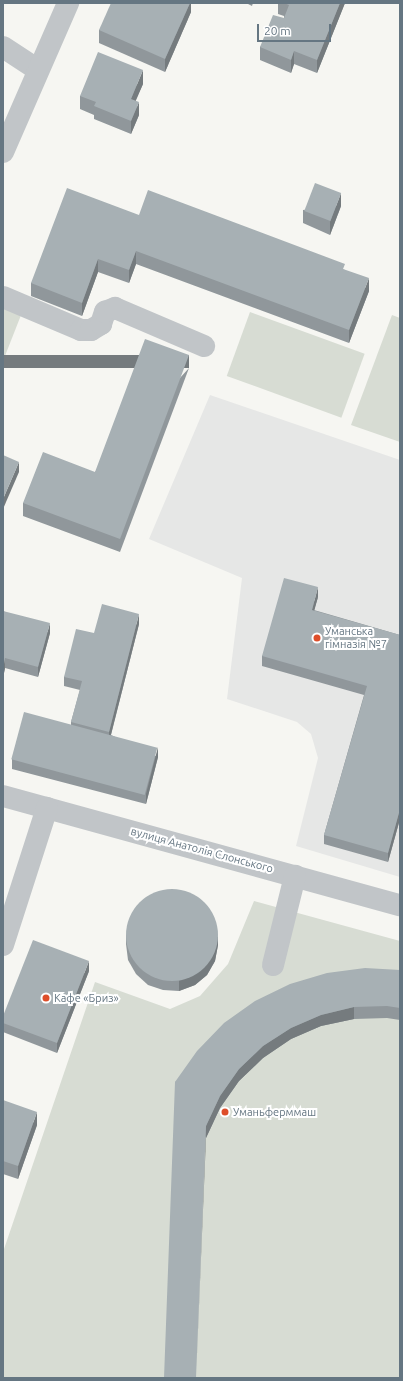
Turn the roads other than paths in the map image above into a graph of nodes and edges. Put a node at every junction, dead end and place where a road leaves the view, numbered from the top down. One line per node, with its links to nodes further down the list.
1 (68, 3): 3 (street)
2 (3, 47): 3 (street)
3 (38, 70): 4 (street)
4 (3, 152)
5 (3, 297): 6 (street)
6 (204, 346)
7 (3, 796): 8 (street, вулиця Анатолія Слонського)
8 (47, 808): 9 (street, вулиця Анатолія Слонського); 11 (street)
9 (295, 876): 10 (street, вулиця Анатолія Слонського); 12 (street)
10 (400, 905)
11 (3, 945)
12 (273, 965)

